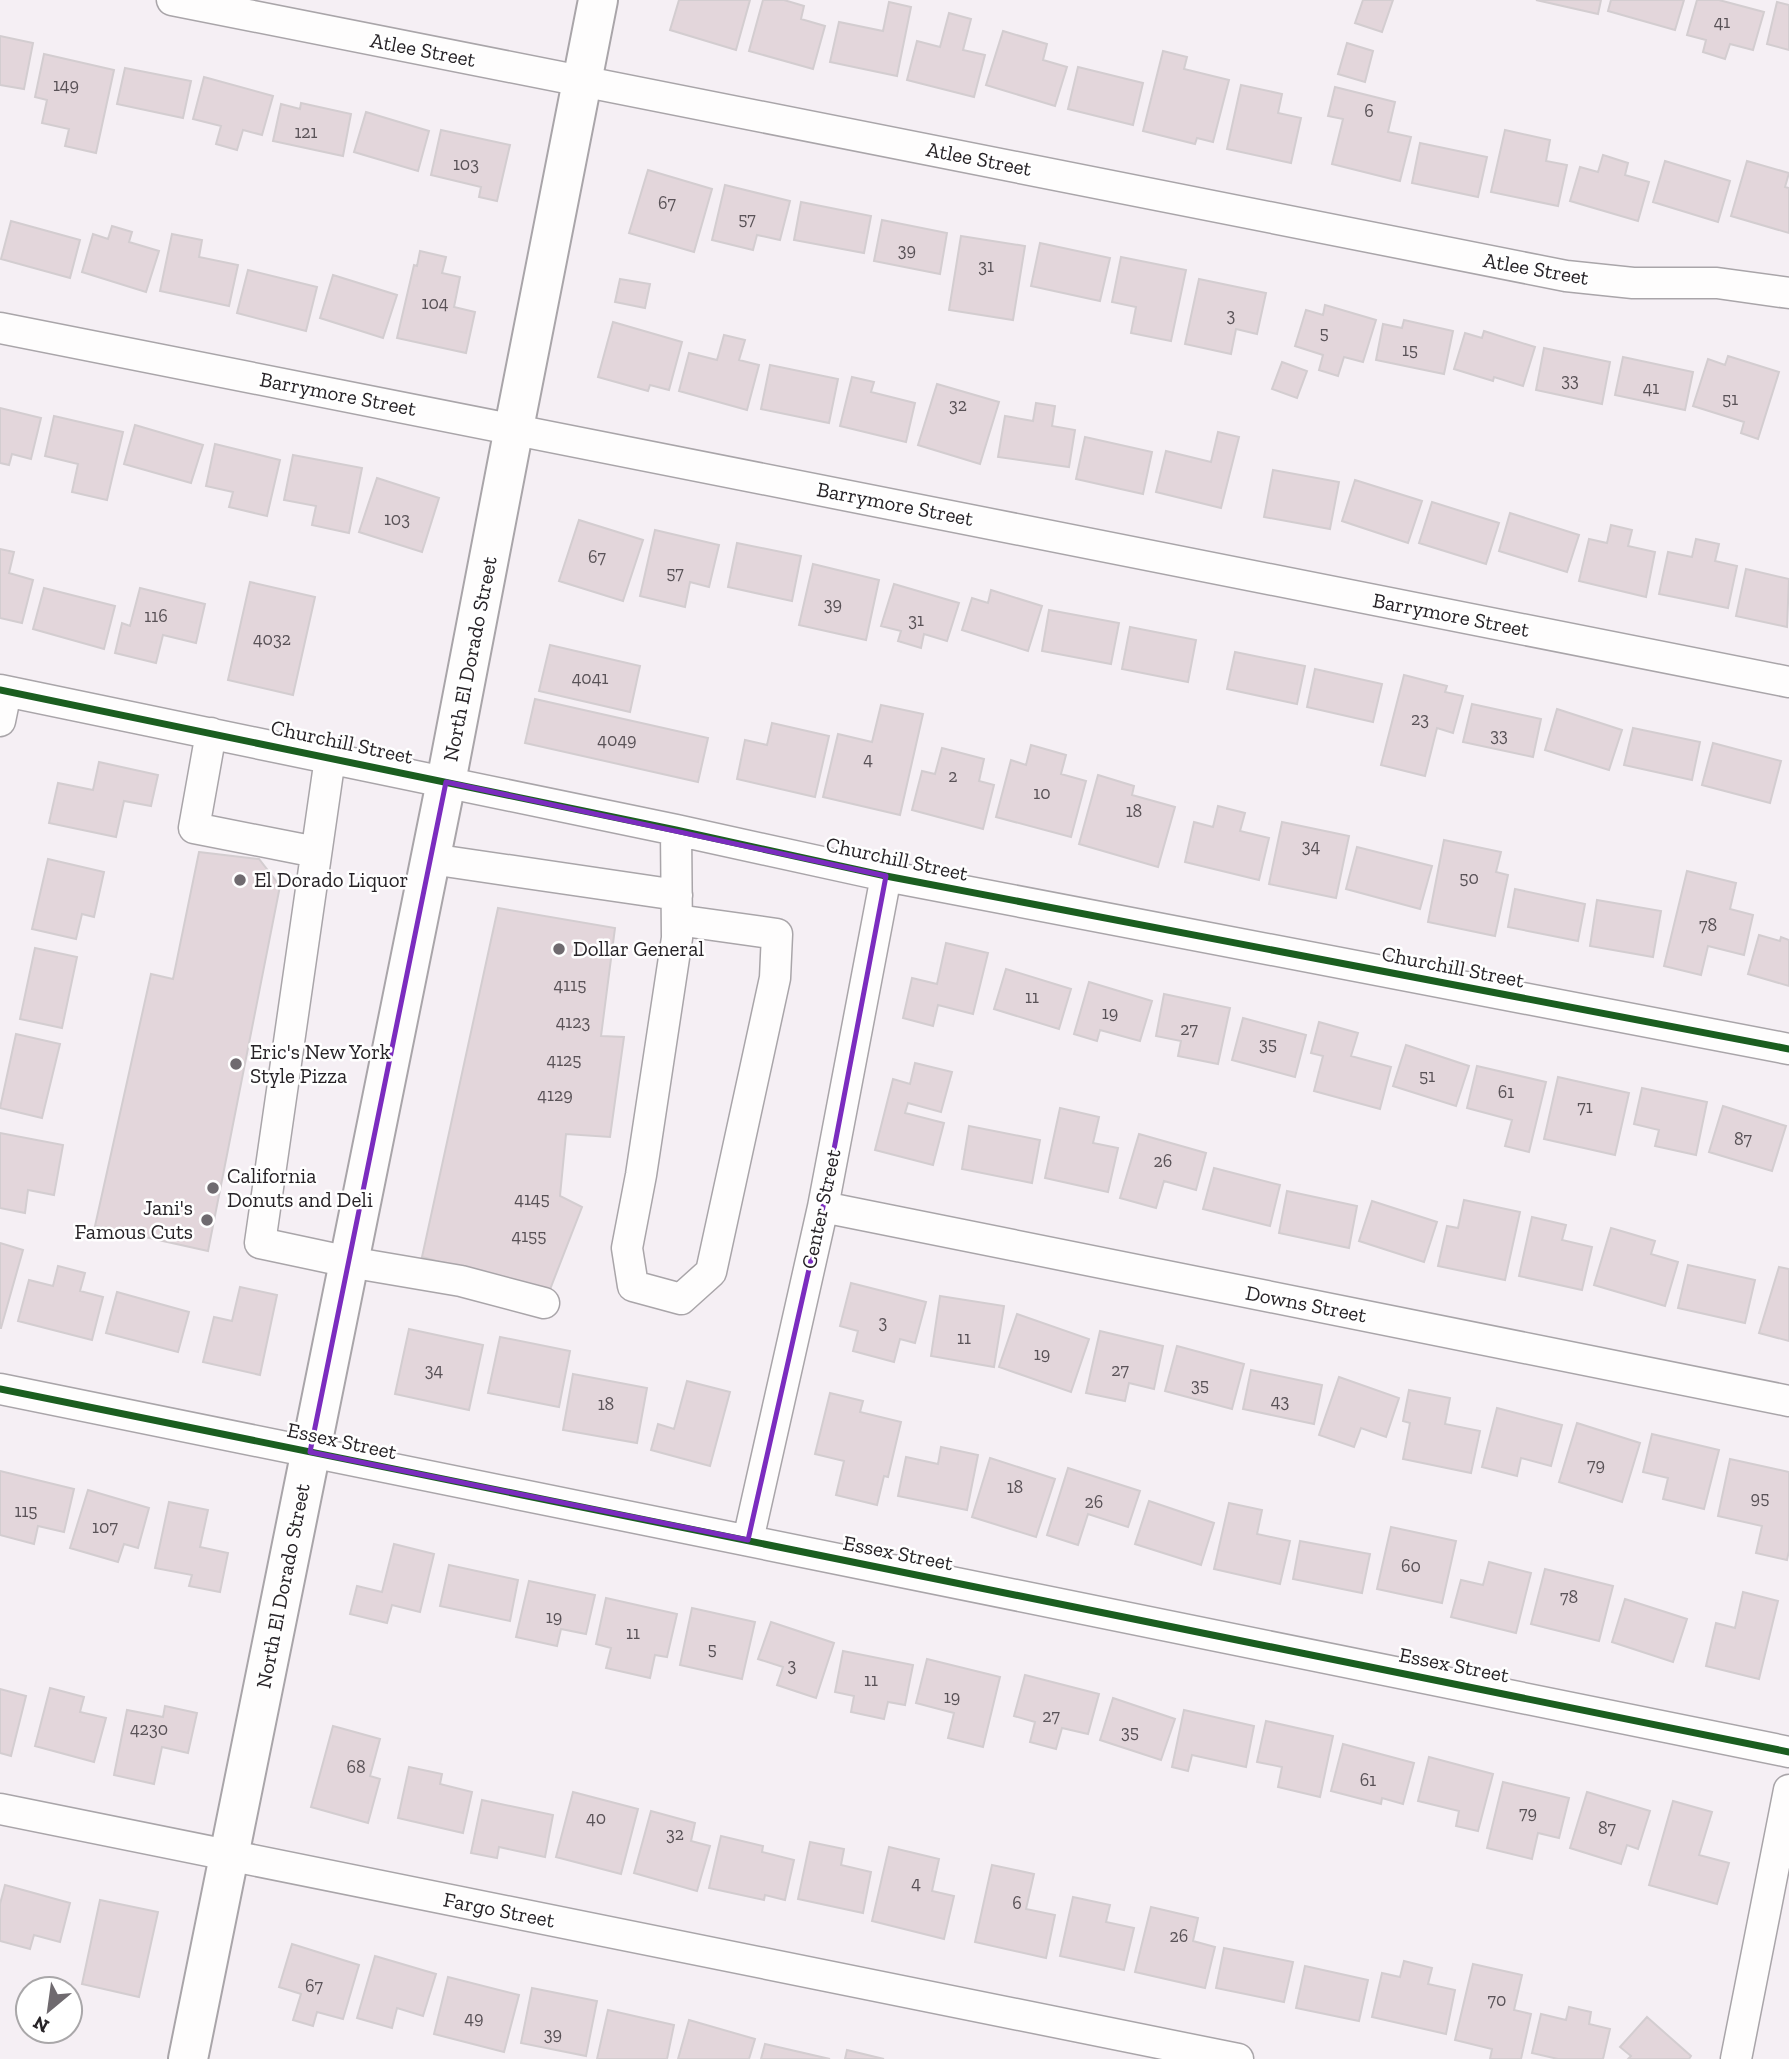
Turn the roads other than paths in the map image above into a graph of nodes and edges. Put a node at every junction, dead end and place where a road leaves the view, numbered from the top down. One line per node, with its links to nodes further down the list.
1 (173, 0): 3 (street, Atlee Street)
2 (598, 0): 3 (main road, North El Dorado Street)
3 (582, 82): 4 (street, Atlee Street); 6 (main road, North El Dorado Street)
4 (1789, 293)
5 (0, 328): 6 (street, Barrymore Street)
6 (514, 428): 7 (street, Barrymore Street); 12 (main road, North El Dorado Street)
7 (1789, 682)
8 (3, 691): 9 (street); 10 (street, Churchill Street)
9 (0, 722)
10 (211, 733): 11 (street, Churchill Street); 14 (street)
11 (330, 758): 12 (street, Churchill Street); 14 (street)
12 (446, 782): 13 (street, Churchill Street); 15 (main road, North El Dorado Street)
13 (676, 830): 16 (street, Churchill Street); 17 (street)
14 (316, 852): 20 (street)
15 (430, 859): 17 (street); 20 (main road, North El Dorado Street)
16 (886, 876): 18 (street, Churchill Street); 19 (street, Center Street)
17 (677, 907): 17 (street)
18 (1789, 1049)
19 (823, 1207): 23 (street, Downs Street); 25 (street, Center Street)
20 (349, 1262): 21 (street); 24 (main road, North El Dorado Street)
21 (544, 1303)
22 (0, 1389): 24 (street, Essex Street)
23 (1789, 1401)
24 (310, 1452): 25 (street, Essex Street); 29 (main road, North El Dorado Street)
25 (748, 1540): 26 (street, Essex Street)
26 (1789, 1752)
27 (1789, 1790): 32 (street)
28 (0, 1809): 29 (street, Fargo Street)
29 (230, 1855): 30 (main road, North El Dorado Street); 31 (street, Fargo Street)
30 (188, 2059)
31 (1238, 2059)
32 (1736, 2059)

